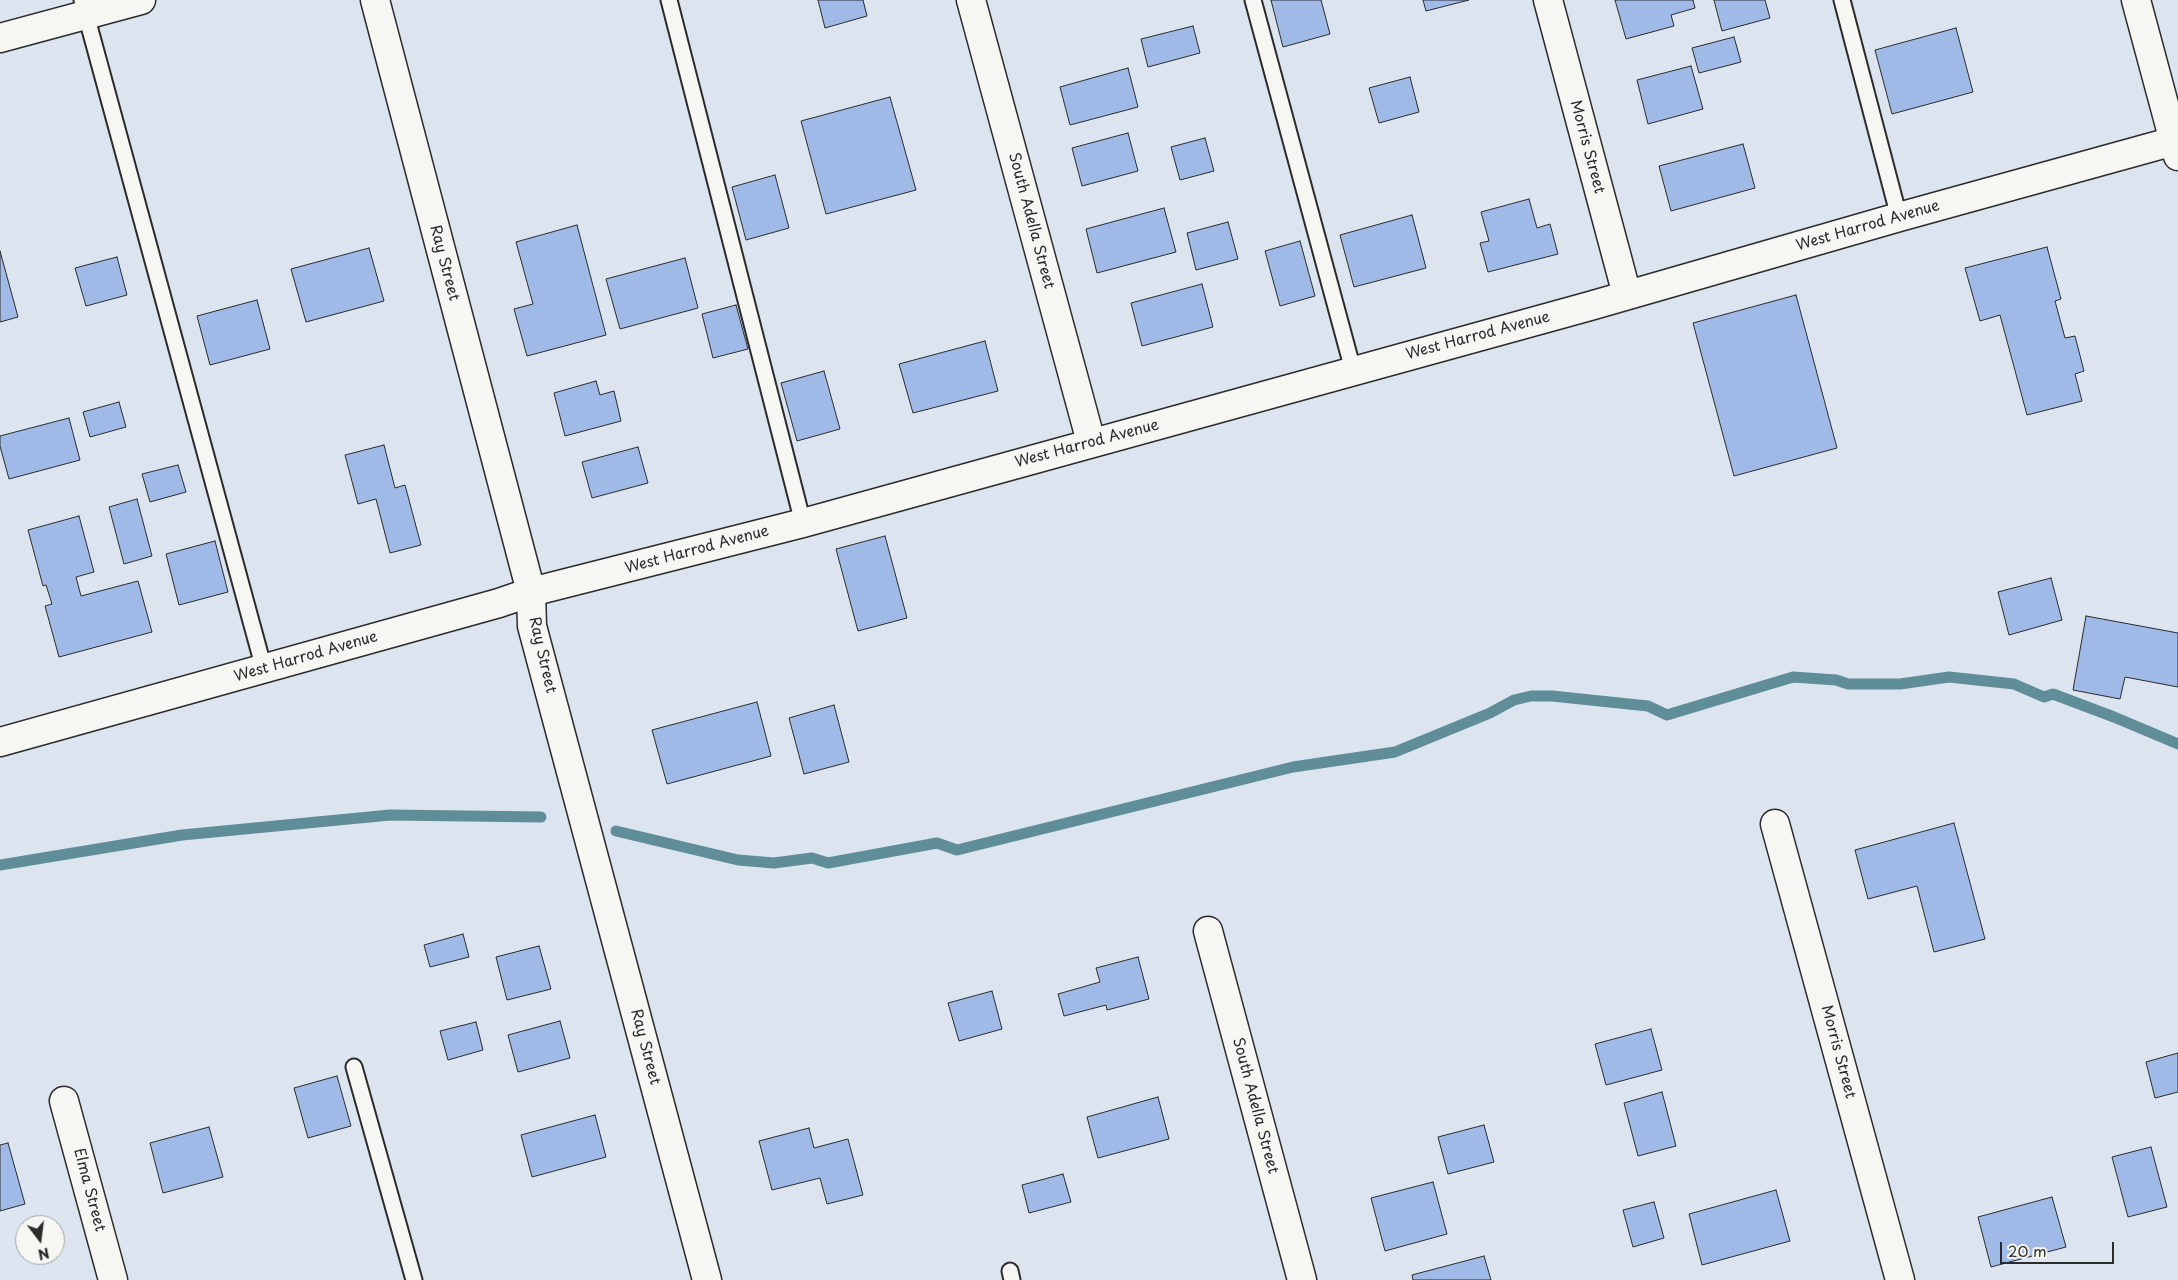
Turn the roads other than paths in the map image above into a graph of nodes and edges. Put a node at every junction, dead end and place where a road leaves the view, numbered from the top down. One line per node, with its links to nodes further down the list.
1 (141, 0): 9 (street)
2 (375, 0): 17 (street, Ray Street)
3 (669, 0): 16 (lane)
4 (971, 0): 15 (street, South Adella Street)
5 (1253, 0): 14 (lane)
6 (1548, 0): 13 (street, Morris Street)
7 (1842, 0): 12 (lane)
8 (2136, 0): 11 (street)
9 (84, 7): 10 (street); 18 (lane)
10 (0, 38)
11 (2176, 148): 12 (street, West Harrod Avenue)
12 (1899, 217): 13 (street, West Harrod Avenue)
13 (1626, 295): 14 (street, West Harrod Avenue)
14 (1352, 370): 15 (street, West Harrod Avenue)
15 (1091, 442): 16 (street, West Harrod Avenue)
16 (803, 523): 17 (street, West Harrod Avenue)
17 (531, 592): 18 (street, West Harrod Avenue); 26 (street, Ray Street)
18 (264, 669): 19 (street, West Harrod Avenue)
19 (0, 742)
20 (1775, 824): 28 (street, Morris Street)
21 (1208, 931): 27 (street, South Adella Street)
22 (354, 1068): 25 (lane)
23 (64, 1100): 24 (street, Elma Street)
24 (113, 1280)
25 (414, 1280)
26 (707, 1280)
27 (1302, 1280)
28 (1900, 1280)

